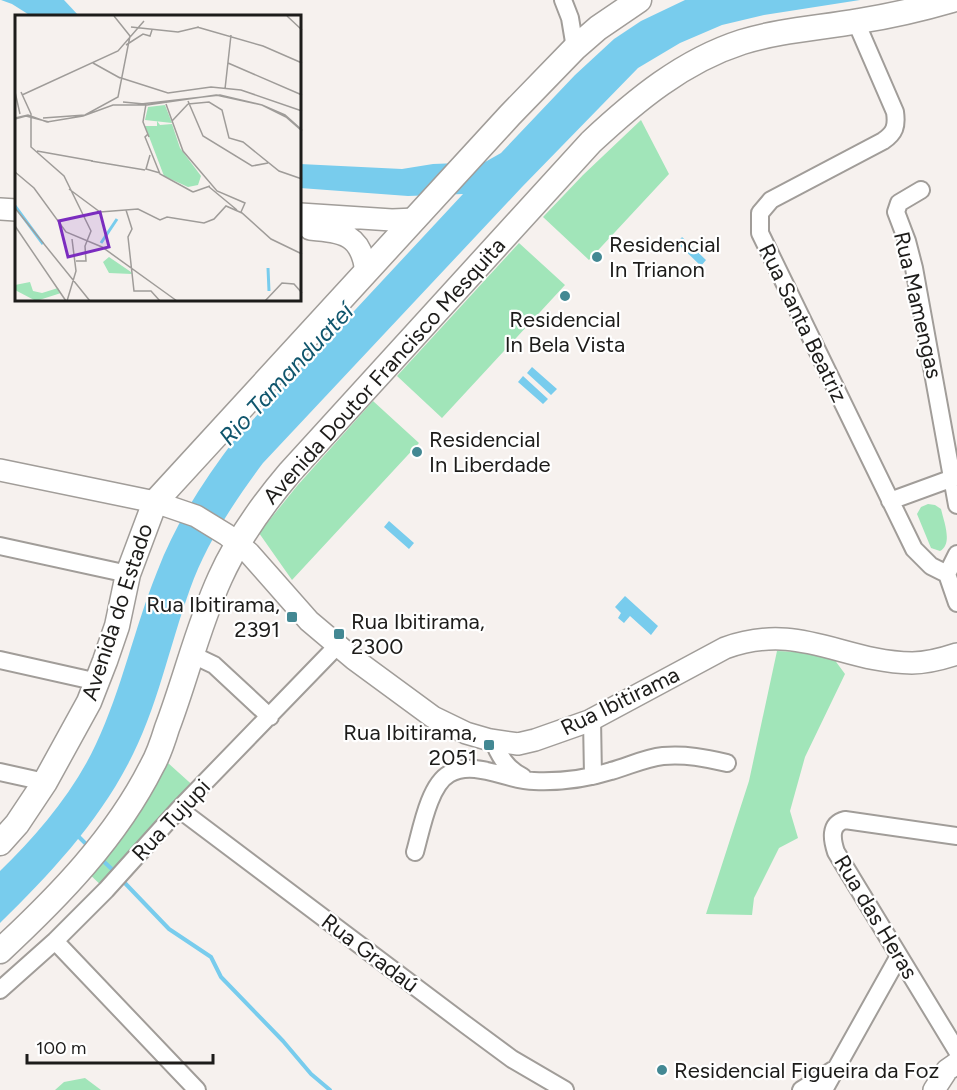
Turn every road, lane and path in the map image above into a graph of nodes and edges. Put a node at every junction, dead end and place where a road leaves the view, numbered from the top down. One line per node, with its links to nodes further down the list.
1 (639, 0): 5 (highway)
2 (952, 0): 4 (highway, Avenida Doutor Francisco Mesquita)
3 (565, 4): 5 (street); 6 (street)
4 (856, 22): 16 (street, Rua Santa Beatriz); 19 (highway, Avenida Doutor Francisco Mesquita)
5 (598, 28): 6 (highway)
6 (575, 48): 10 (highway)
7 (921, 190): 15 (street, Rua Mamengas)
8 (0, 209): 9 (main road)
9 (15, 210)
10 (423, 211): 11 (main road); 13 (highway)
11 (302, 214)
12 (302, 228): 13 (main road)
13 (366, 273): 17 (highway)
14 (0, 470): 17 (main road, Rua Ibitirama)
15 (953, 478): 16 (street); 18 (street, Rua Mamengas)
16 (890, 501): 23 (street, Rua Santa Beatriz)
17 (164, 504): 19 (main road, Rua Ibitirama); 22 (highway, Avenida do Estado)
18 (957, 505)
19 (233, 539): 25 (main road, Rua Ibitirama); 27 (highway, Avenida Doutor Francisco Mesquita)
20 (0, 546): 22 (street)
21 (957, 554): 23 (street)
22 (128, 574): 29 (highway, Avenida do Estado)
23 (947, 574): 24 (street)
24 (957, 603)
25 (337, 646): 30 (street, Rua Tujupi); 32 (main road, Rua Ibitirama)
26 (957, 654): 31 (main road, Rua Ibitirama)
27 (193, 655): 30 (street); 43 (highway, Avenida Doutor Francisco Mesquita)
28 (0, 660): 29 (street)
29 (98, 682): 36 (highway, Avenida do Estado)
30 (270, 717): 38 (street, Rua Tujupi)
31 (592, 719): 32 (main road, Rua Ibitirama); 35 (street)
32 (493, 740): 37 (street)
33 (727, 763): 35 (street)
34 (0, 772): 36 (street)
35 (593, 776): 37 (street)
36 (45, 782): 40 (highway, Avenida do Estado)
37 (532, 782): 41 (street)
38 (179, 809): 42 (street, Rua Tujupi); 50 (street, Rua Gradaú)
39 (957, 836): 44 (street, Rua das Heras)
40 (0, 843)
41 (415, 852)
42 (55, 941): 45 (street, Rua Tujupi); 49 (street)
43 (0, 951)
44 (899, 956): 46 (street, Rua das Heras); 48 (street)
45 (0, 990)
46 (957, 1051)
47 (957, 1063): 53 (main road)
48 (835, 1069): 51 (street); 52 (street)
49 (197, 1090)
50 (565, 1090)
51 (801, 1090)
52 (824, 1090)
53 (934, 1090)

